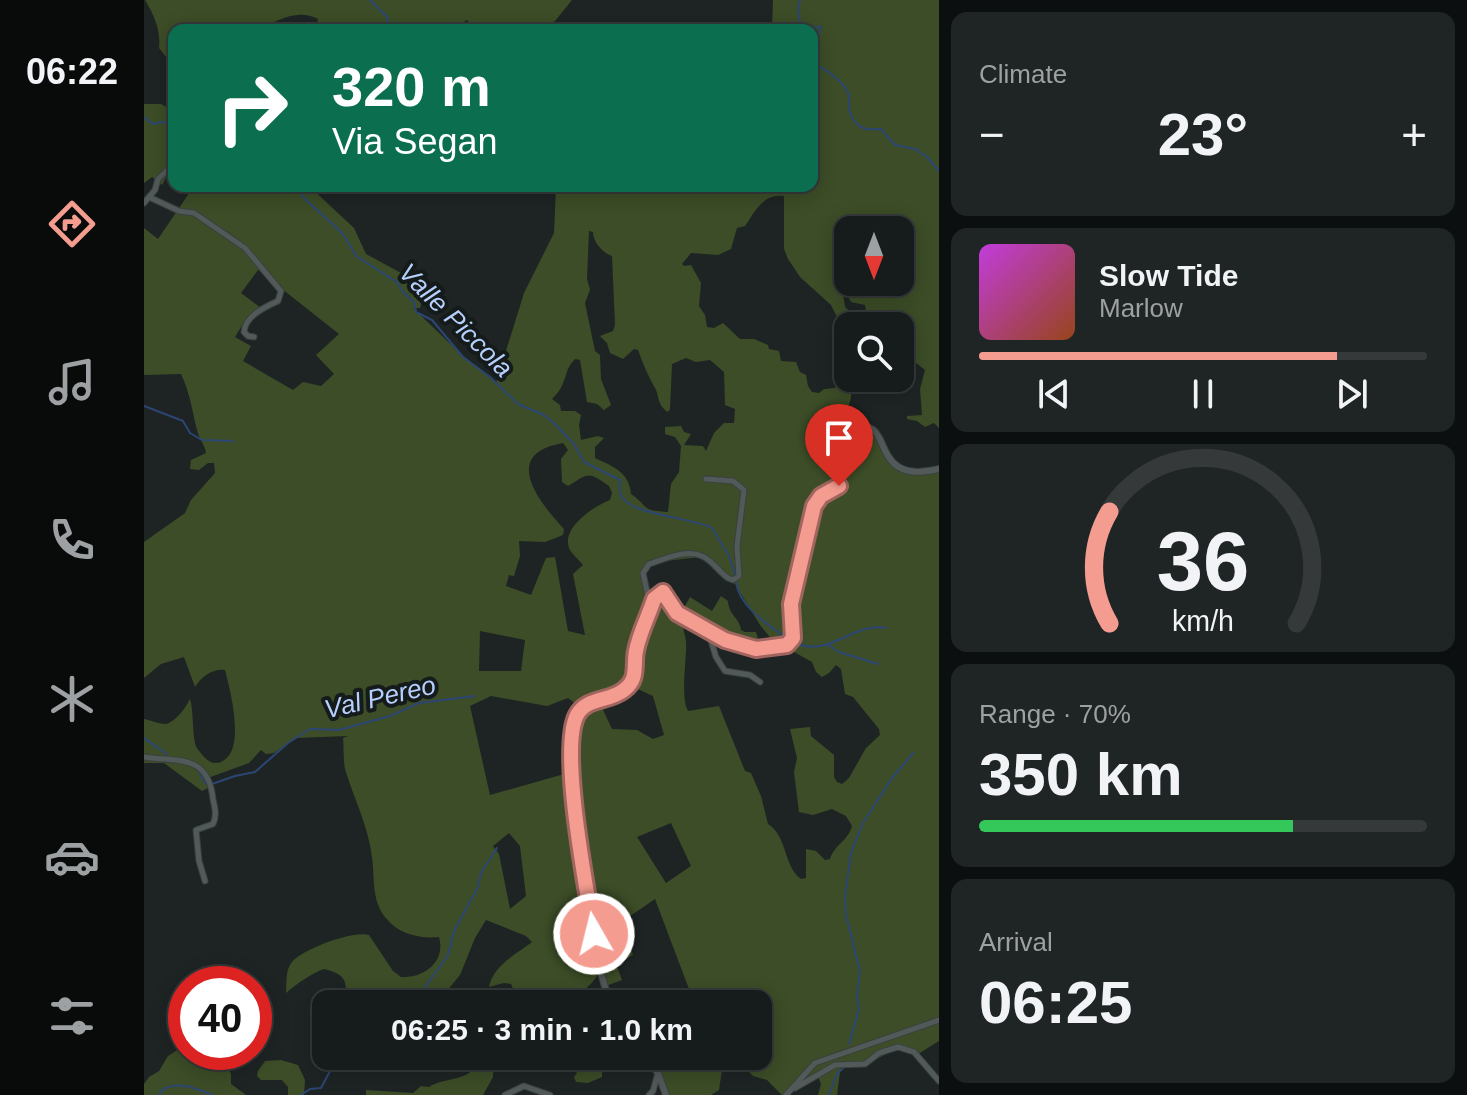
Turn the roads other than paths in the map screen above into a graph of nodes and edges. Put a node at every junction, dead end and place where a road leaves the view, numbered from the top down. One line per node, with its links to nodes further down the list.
1 (168, 170): 2 (street)
2 (149, 197): 3 (street); 4 (street)
3 (144, 203)
4 (254, 337)
5 (939, 469): 8 (street)
6 (706, 479): 7 (street)
7 (652, 605): 8 (street); 12 (street)
8 (707, 631): 9 (street)
9 (760, 682)
10 (144, 757): 11 (street)
11 (205, 881)
12 (606, 990)
13 (939, 1020): 17 (street)
14 (656, 1070): 15 (street)
15 (658, 1073): 20 (street); 21 (street)
16 (939, 1081): 17 (street)
17 (795, 1088): 22 (street)
18 (505, 1095): 19 (street)
19 (550, 1095)
20 (649, 1095)
21 (666, 1095)
22 (786, 1095)

